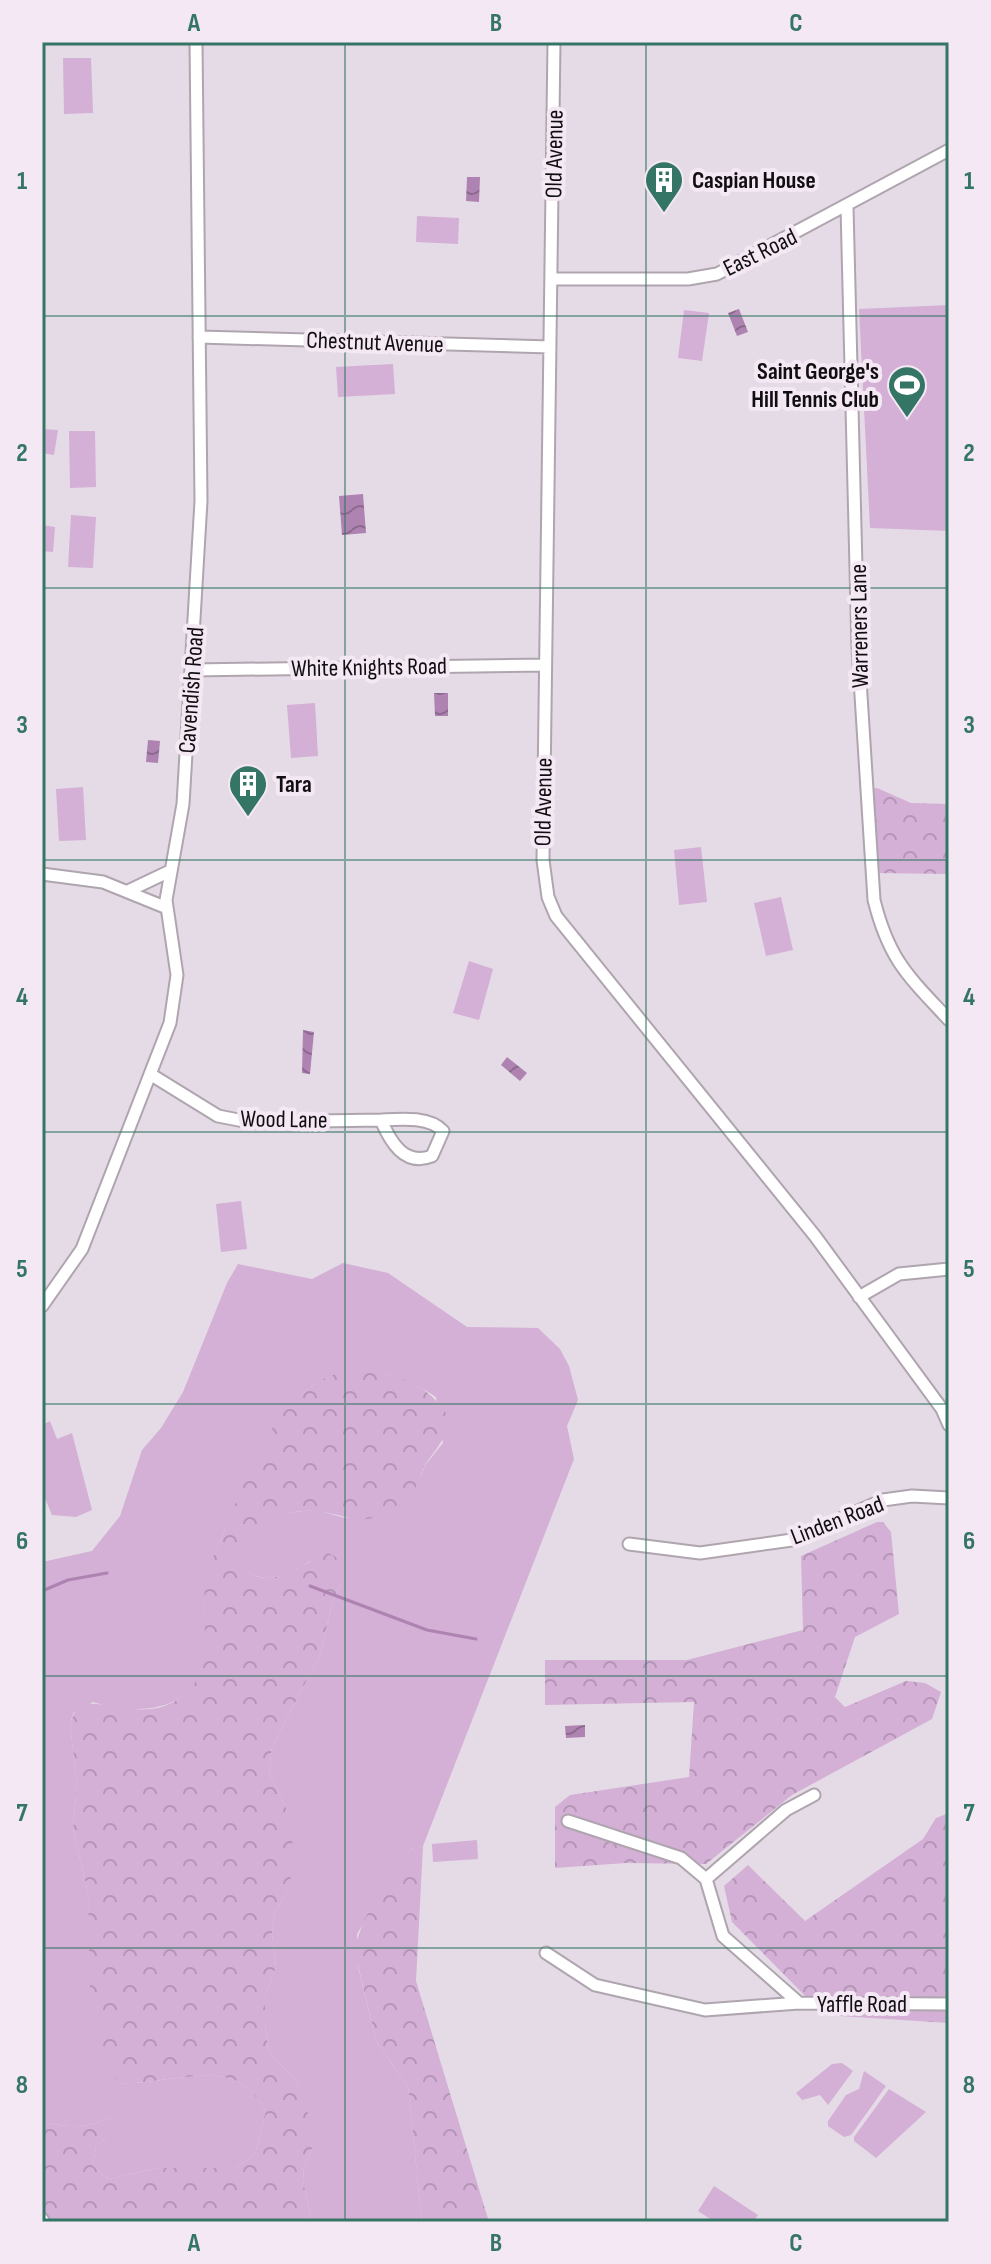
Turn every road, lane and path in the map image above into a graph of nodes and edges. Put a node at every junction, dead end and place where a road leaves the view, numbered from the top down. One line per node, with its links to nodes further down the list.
1 (196, 42): 6 (street, Cavendish Road)
2 (554, 42): 5 (street, Old Avenue)
3 (949, 150): 4 (street, East Road)
4 (847, 207): 5 (street, East Road); 14 (street, Warreners Lane)
5 (551, 279): 7 (street, Old Avenue)
6 (199, 337): 7 (street, Chestnut Avenue); 9 (street, Cavendish Road)
7 (550, 347): 8 (street, Old Avenue)
8 (545, 665): 9 (street, White Knights Road); 18 (street, Old Avenue)
9 (193, 670): 10 (street, Cavendish Road)
10 (170, 871): 12 (street); 13 (street, Cavendish Road)
11 (42, 874): 12 (street)
12 (128, 891): 13 (street)
13 (167, 908): 15 (street, Cavendish Road)
14 (949, 1020)
15 (150, 1074): 16 (street, Wood Lane); 19 (street, Cavendish Road)
16 (381, 1120): 16 (street, Wood Lane)
17 (949, 1269): 18 (street)
18 (859, 1297): 20 (street, Old Avenue)
19 (42, 1306)
20 (949, 1425)
21 (949, 1498): 22 (street, Linden Road)
22 (629, 1544)
23 (814, 1795): 25 (street)
24 (568, 1821): 25 (street)
25 (706, 1879): 27 (street, Yaffle Road)
26 (546, 1953): 27 (street)
27 (799, 2003): 28 (street, Yaffle Road)
28 (949, 2004)

